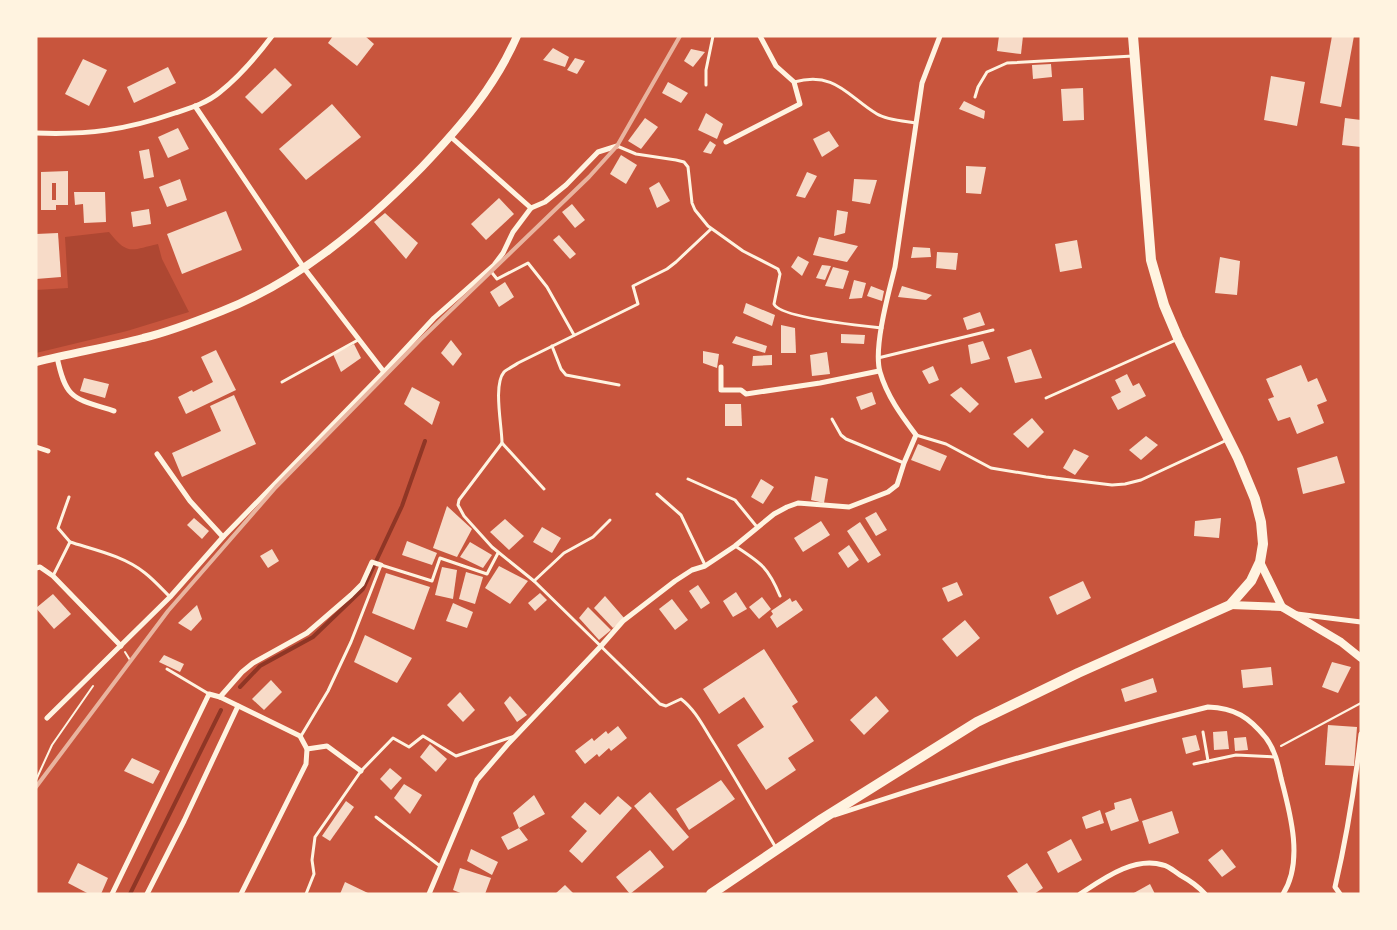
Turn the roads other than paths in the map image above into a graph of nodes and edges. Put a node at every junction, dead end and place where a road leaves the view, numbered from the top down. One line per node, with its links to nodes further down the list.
1 (272, 36): 11 (street)
2 (517, 36): 14 (street)
3 (713, 36): 9 (lane)
4 (760, 36): 8 (street)
5 (940, 36): 12 (street)
6 (1133, 36): 7 (highway)
7 (1134, 56): 10 (lane); 24 (highway)
8 (794, 82): 12 (lane); 15 (street)
9 (706, 85)
10 (975, 97)
11 (195, 106): 13 (street); 19 (street)
12 (916, 123): 21 (street)
13 (36, 132)
14 (451, 137): 17 (street); 19 (street)
15 (726, 142)
16 (617, 146): 17 (street); 18 (lane)
17 (531, 208): 20 (street)
18 (711, 229): 21 (lane); 23 (lane)
19 (304, 268): 25 (street); 27 (street)
20 (489, 270): 23 (lane); 32 (street)
21 (882, 328): 28 (street)
22 (992, 330): 28 (lane)
23 (574, 335): 26 (lane)
24 (1178, 338): 35 (lane); 39 (highway)
25 (358, 340): 32 (street); 33 (lane)
26 (552, 346): 34 (lane); 40 (lane)
27 (57, 357): 29 (street); 36 (street)
28 (878, 358): 31 (street)
29 (36, 362)
30 (721, 367): 31 (street)
31 (880, 371): 38 (street)
32 (384, 372): 51 (street)
33 (282, 382)
34 (619, 385)
35 (1046, 398)
36 (114, 410)
37 (832, 419): 44 (lane)
38 (916, 435): 39 (lane); 44 (street)
39 (1227, 439): 55 (highway)
40 (502, 443): 46 (lane); 54 (lane)
41 (36, 447): 42 (street)
42 (48, 451)
43 (157, 454): 51 (street)
44 (904, 463): 50 (street)
45 (688, 479): 50 (lane)
46 (544, 488)
47 (657, 494): 57 (lane)
48 (69, 497): 52 (lane)
49 (610, 520): 60 (lane)
50 (758, 528): 53 (street)
51 (223, 537): 62 (street)
52 (70, 542): 59 (lane); 62 (lane)
53 (735, 546): 57 (street); 61 (lane)
54 (498, 552): 56 (lane); 60 (lane)
55 (1260, 562): 63 (highway); 64 (street)
56 (380, 565): 72 (street); 77 (lane)
57 (705, 566): 68 (street)
58 (36, 568): 59 (street)
59 (53, 576): 67 (street)
60 (534, 581): 68 (lane)
61 (780, 596)
62 (170, 597): 67 (street)
63 (1230, 606): 64 (street); 85 (highway)
64 (1282, 607): 65 (street)
65 (1295, 613): 66 (street); 69 (street)
66 (1361, 622)
67 (121, 646): 74 (street)
68 (601, 646): 78 (street); 86 (lane)
69 (1361, 658)
70 (167, 669): 71 (lane)
71 (209, 694): 72 (street); 89 (street)
72 (220, 697): 73 (street)
73 (238, 706): 77 (street); 90 (street)
74 (47, 718)
75 (1203, 732): 81 (lane)
76 (1361, 734): 88 (street)
77 (300, 736): 79 (street)
78 (516, 736): 83 (lane); 87 (street)
79 (307, 749): 83 (street); 91 (street)
80 (1276, 757): 81 (lane); 85 (street); 97 (street)
81 (1208, 761): 82 (lane)
82 (1194, 764)
83 (361, 771): 92 (lane)
84 (376, 817): 87 (lane)
85 (822, 819): 86 (highway)
86 (777, 849): 94 (highway)
87 (440, 866): 93 (street)
88 (1335, 887): 98 (lane); 99 (street)
89 (112, 894)
90 (147, 894)
91 (242, 894)
92 (306, 894)
93 (429, 894)
94 (711, 894)
95 (1080, 894): 96 (street)
96 (1205, 894)
97 (1283, 894)
98 (1334, 894)
99 (1340, 894)

